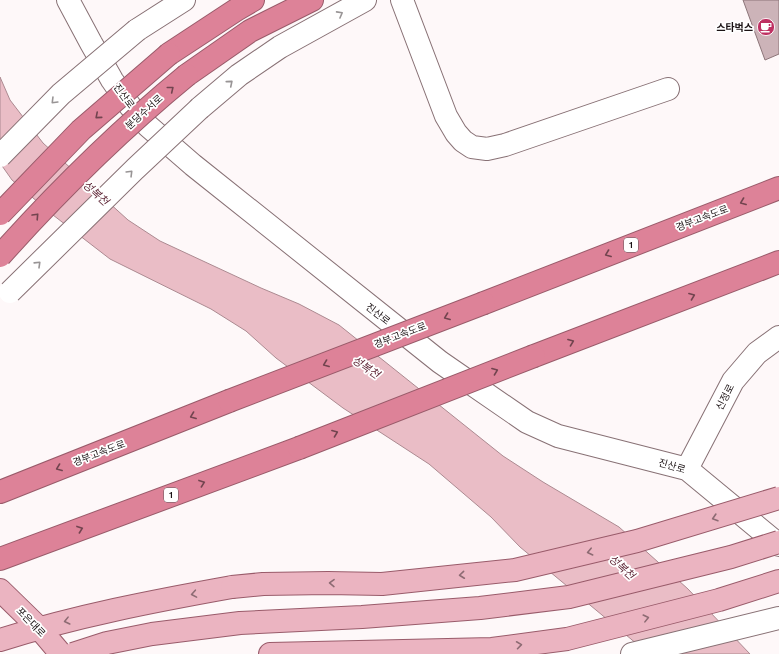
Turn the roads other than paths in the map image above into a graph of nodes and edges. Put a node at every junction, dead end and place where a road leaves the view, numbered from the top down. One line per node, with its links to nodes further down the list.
1 (68, 0): 15 (street, 진산로)
2 (184, 0): 8 (street, one-way to 8, bridge)
3 (253, 0): 10 (highway, one-way to 10, bridge)
4 (312, 0): 11 (highway, 분당수서로, one-way to 4, bridge)
5 (365, 0): 13 (street, one-way to 5, bridge)
6 (402, 0): 7 (street)
7 (668, 89)
8 (0, 156)
9 (779, 188): 16 (highway, 경부고속도로 / 1, one-way to 16, bridge)
10 (0, 214)
11 (0, 256)
12 (779, 262): 20 (highway, 1, one-way to 12, bridge)
13 (5, 297)
14 (779, 337): 15 (street, 신정로)
15 (687, 469): 19 (street, 진산로)
16 (0, 492)
17 (779, 498): 24 (main road, one-way to 24, bridge)
18 (779, 542): 27 (main road, bridge)
19 (779, 545)
20 (0, 559)
21 (779, 581): 28 (main road, one-way to 21)
22 (0, 590): 24 (main road, 포은대로)
23 (779, 618): 29 (street)
24 (39, 628): 25 (main road); 26 (main road, 포은대로)
25 (0, 640)
26 (62, 654)
27 (73, 654)
28 (270, 654)
29 (632, 654)

